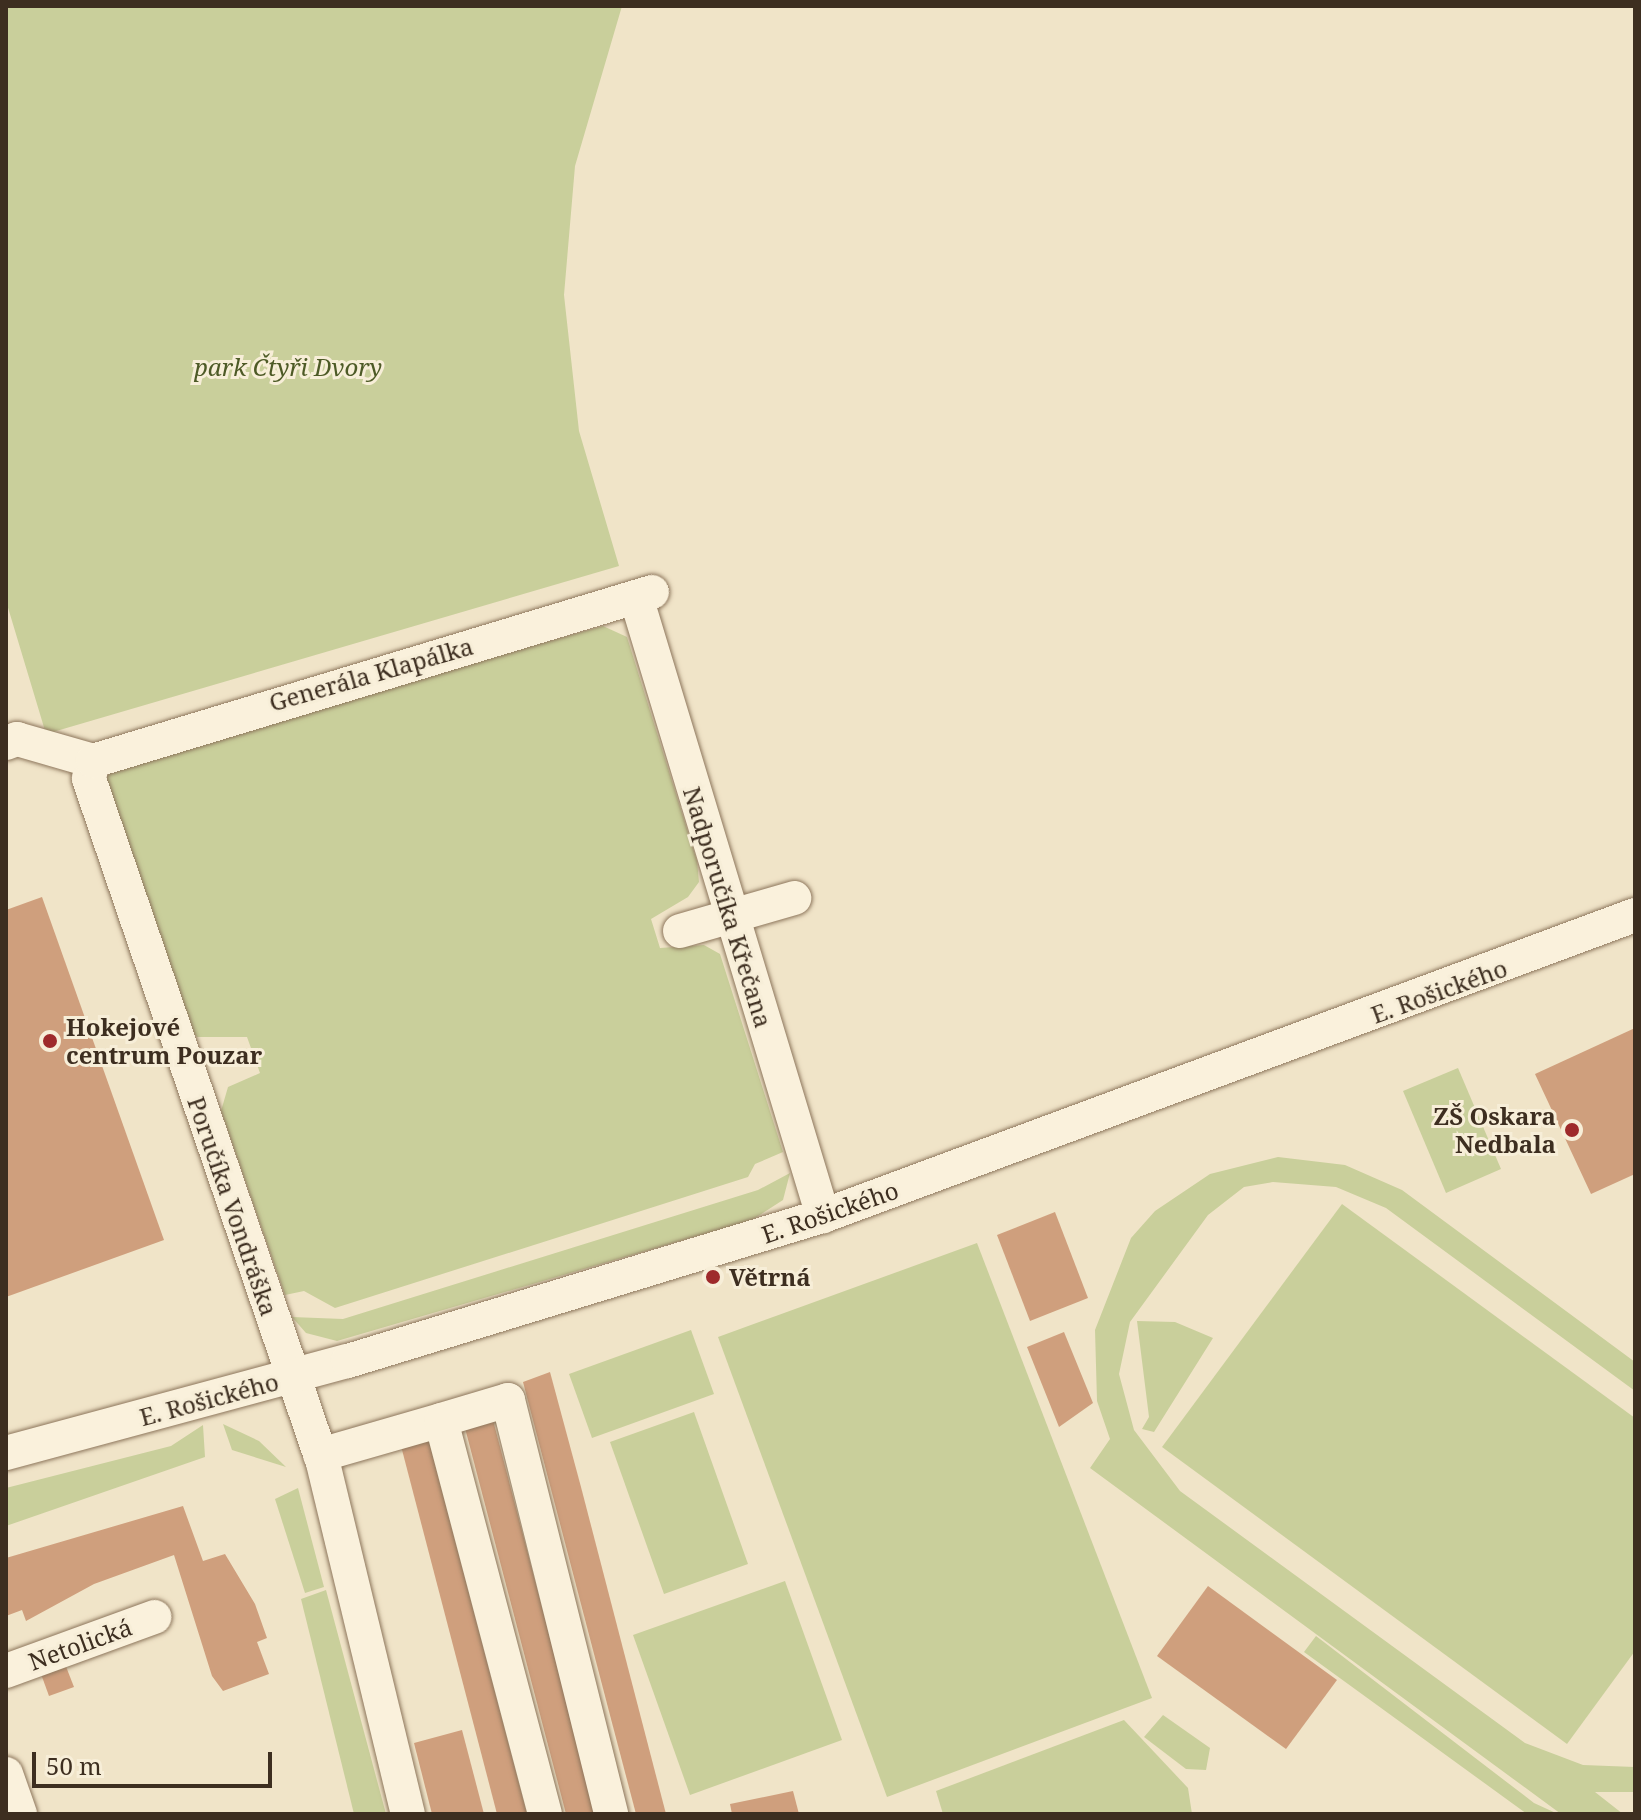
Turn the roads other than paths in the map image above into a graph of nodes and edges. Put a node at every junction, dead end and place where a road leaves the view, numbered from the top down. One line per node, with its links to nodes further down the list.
1 (644, 594): 3 (street, Generála Klapálka); 5 (street, Nadporučíka Křečana)
2 (6, 743): 3 (street)
3 (93, 761): 9 (street, Poručíka Vondráška)
4 (794, 898): 5 (street)
5 (730, 915): 7 (street); 8 (street, Nadporučíka Křečana)
6 (1635, 915): 8 (street, E. Rošického)
7 (680, 931)
8 (823, 1216): 9 (street, E. Rošického)
9 (295, 1376): 11 (street, E. Rošického); 12 (street)
10 (441, 1420): 12 (street); 18 (street); 19 (street)
11 (6, 1453)
12 (320, 1455): 17 (street)
13 (154, 1617): 14 (street, Netolická)
14 (6, 1671)
15 (6, 1774): 16 (street)
16 (20, 1814)
17 (408, 1814)
18 (545, 1814)
19 (611, 1814)

